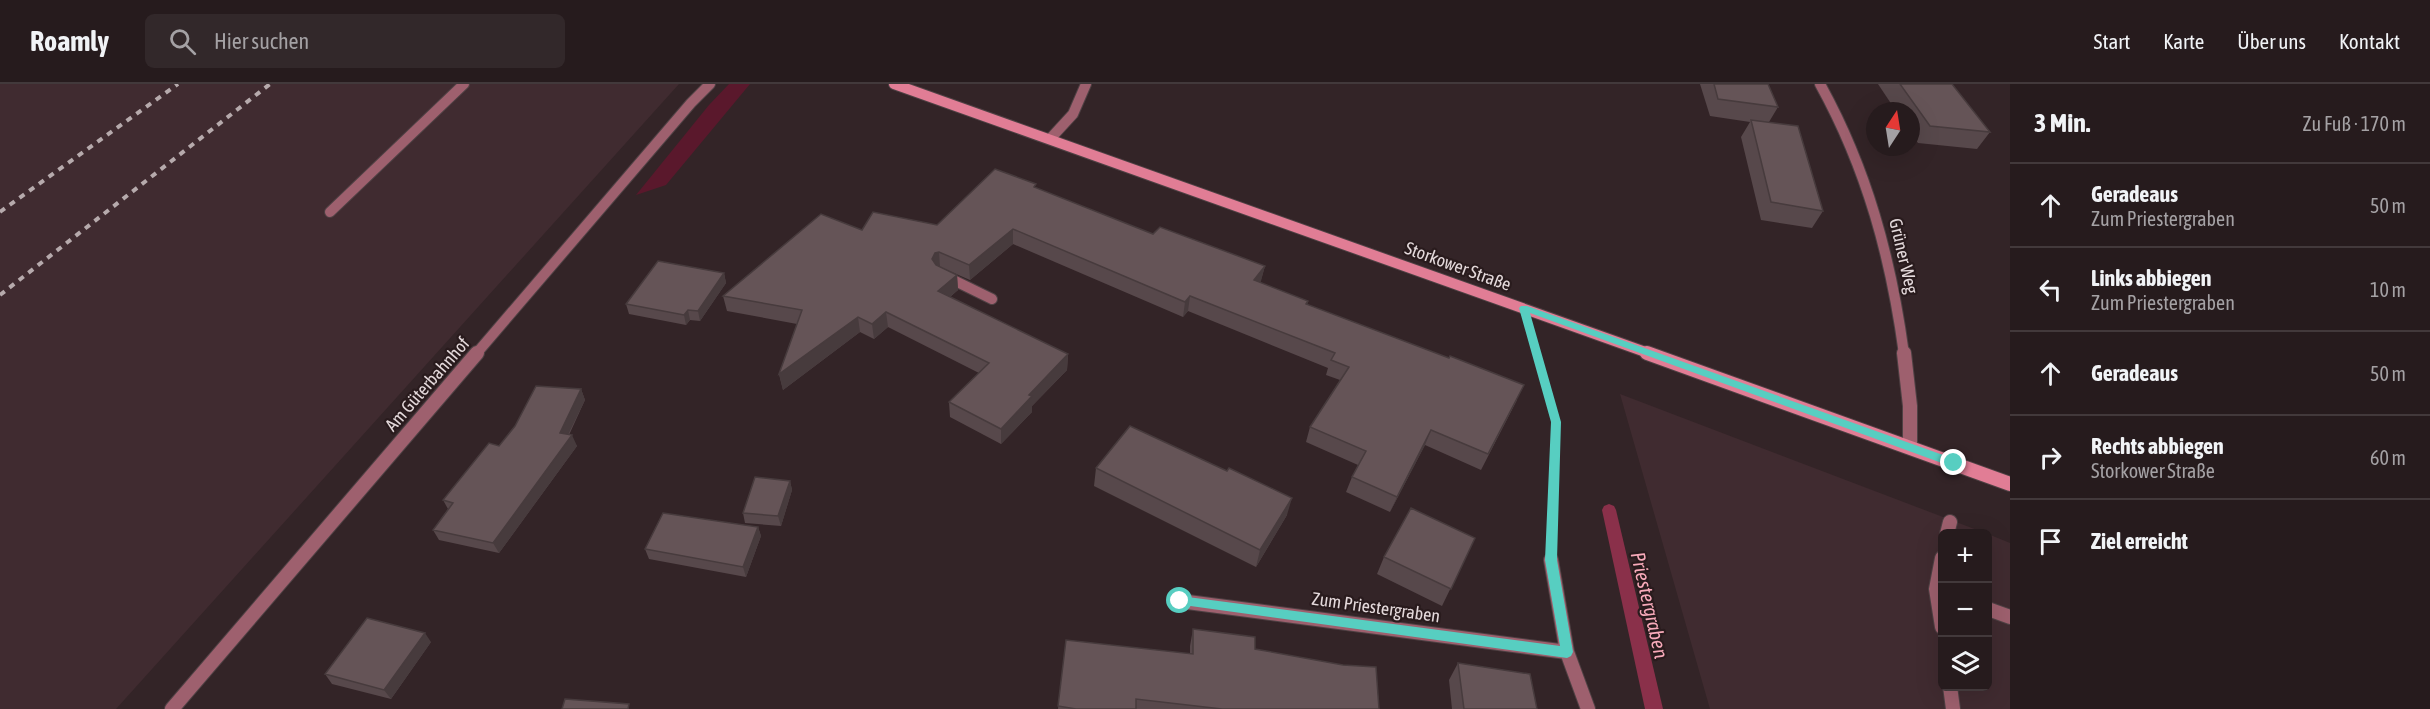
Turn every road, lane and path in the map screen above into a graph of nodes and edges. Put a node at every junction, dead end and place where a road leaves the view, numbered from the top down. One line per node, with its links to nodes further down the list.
1 (464, 84): 7 (street)
2 (711, 84): 19 (street, Am Güterbahnhof)
3 (894, 84): 6 (main road, Storkower Straße)
4 (1086, 84): 6 (street)
5 (1820, 84): 11 (street, Grüner Weg)
6 (1050, 139): 10 (main road, Storkower Straße)
7 (330, 212)
8 (940, 274): 9 (street)
9 (992, 299)
10 (1524, 308): 11 (main road, Storkower Straße); 13 (path)
11 (1910, 447): 12 (main road, Storkower Straße)
12 (2010, 484)
13 (1551, 560): 17 (street)
14 (1180, 601): 17 (street, Zum Priestergraben)
15 (1992, 610): 16 (street)
16 (2010, 617)
17 (1567, 652): 20 (street)
18 (1951, 691): 21 (street)
19 (172, 709)
20 (1588, 709)
21 (1953, 709)

